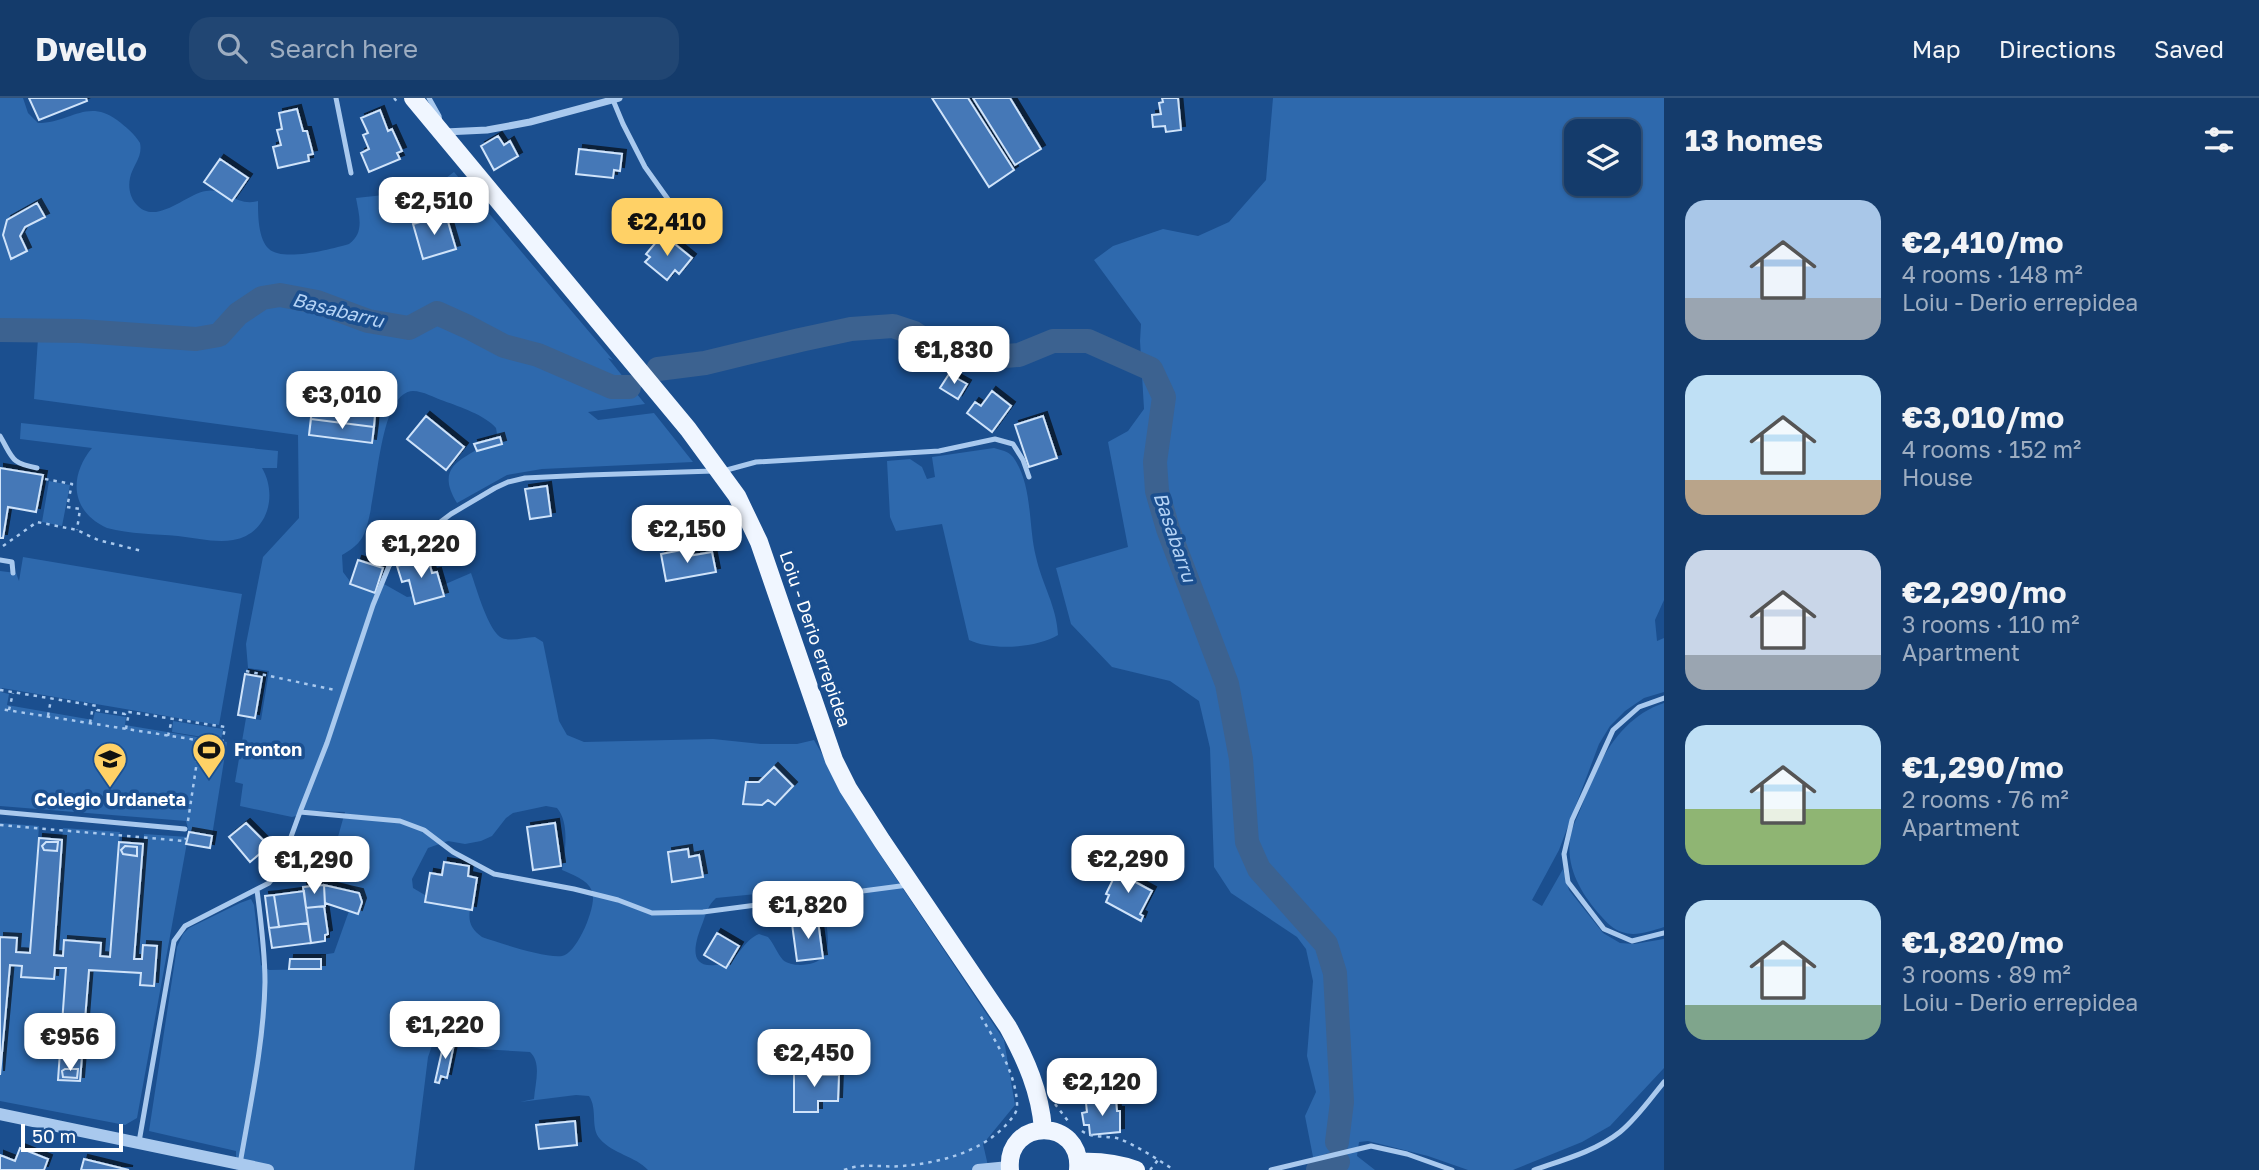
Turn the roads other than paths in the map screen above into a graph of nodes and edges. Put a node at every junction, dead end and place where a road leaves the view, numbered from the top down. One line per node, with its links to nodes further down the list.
1 (336, 98): 6 (lane)
2 (429, 98): 5 (lane)
3 (616, 99): 5 (street); 7 (lane)
4 (408, 103): 5 (main road, Loiu - Derio errepidea)
5 (440, 132): 10 (main road, Loiu - Derio errepidea)
6 (351, 173)
7 (685, 214)
8 (0, 436): 9 (lane)
9 (37, 468)
10 (721, 471): 11 (lane); 16 (lane); 18 (main road, Loiu - Derio errepidea)
11 (1029, 477)
12 (0, 560): 13 (lane)
13 (13, 573)
14 (1664, 698): 20 (lane)
15 (0, 812): 17 (lane)
16 (300, 812): 18 (lane); 19 (lane)
17 (185, 830)
18 (911, 885): 23 (main road, Loiu - Derio errepidea)
19 (257, 890): 24 (lane); 25 (lane)
20 (1664, 933)
21 (1664, 1082): 33 (lane)
22 (0, 1114): 24 (street)
23 (1043, 1129): 26 (main road); 27 (main road)
24 (139, 1142): 25 (street)
25 (240, 1164): 28 (street)
26 (1079, 1166): 30 (main road)
27 (1010, 1168): 29 (street)
28 (268, 1170)
29 (978, 1170)
30 (1136, 1170)
31 (1271, 1170): 32 (lane)
32 (1452, 1170)
33 (1534, 1170)

